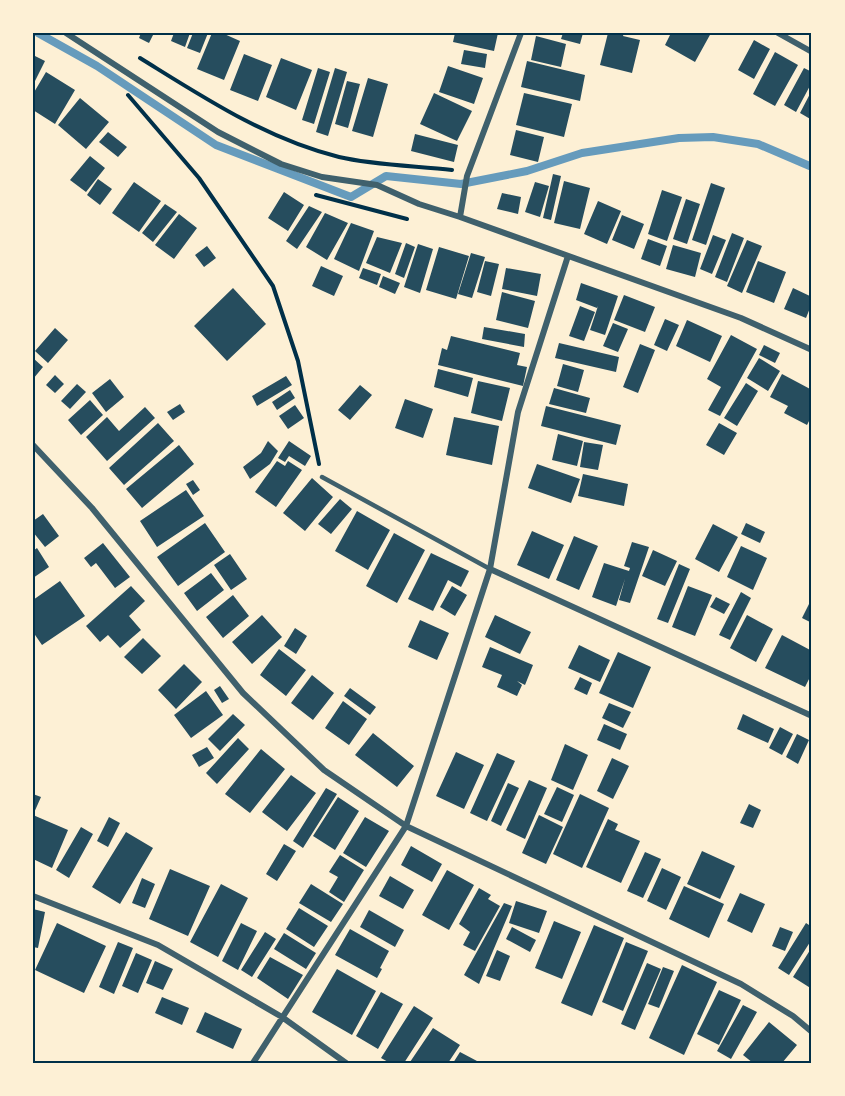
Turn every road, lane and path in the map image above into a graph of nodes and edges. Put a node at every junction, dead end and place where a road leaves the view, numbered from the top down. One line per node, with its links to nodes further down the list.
1 (66, 33): 8 (street)
2 (521, 33): 7 (street)
3 (778, 33): 4 (street)
4 (812, 52)
5 (133, 54): 7 (path)
6 (119, 88): 12 (path)
7 (468, 174): 8 (street)
8 (460, 217): 9 (street)
9 (568, 256): 10 (street); 13 (street)
10 (812, 350)
11 (33, 445): 15 (street)
12 (322, 477): 13 (lane)
13 (490, 569): 14 (street); 15 (street)
14 (812, 716)
15 (406, 826): 17 (street); 18 (street)
16 (33, 896): 17 (street)
17 (282, 1017): 19 (street); 20 (street)
18 (812, 1032)
19 (253, 1063)
20 (346, 1063)

